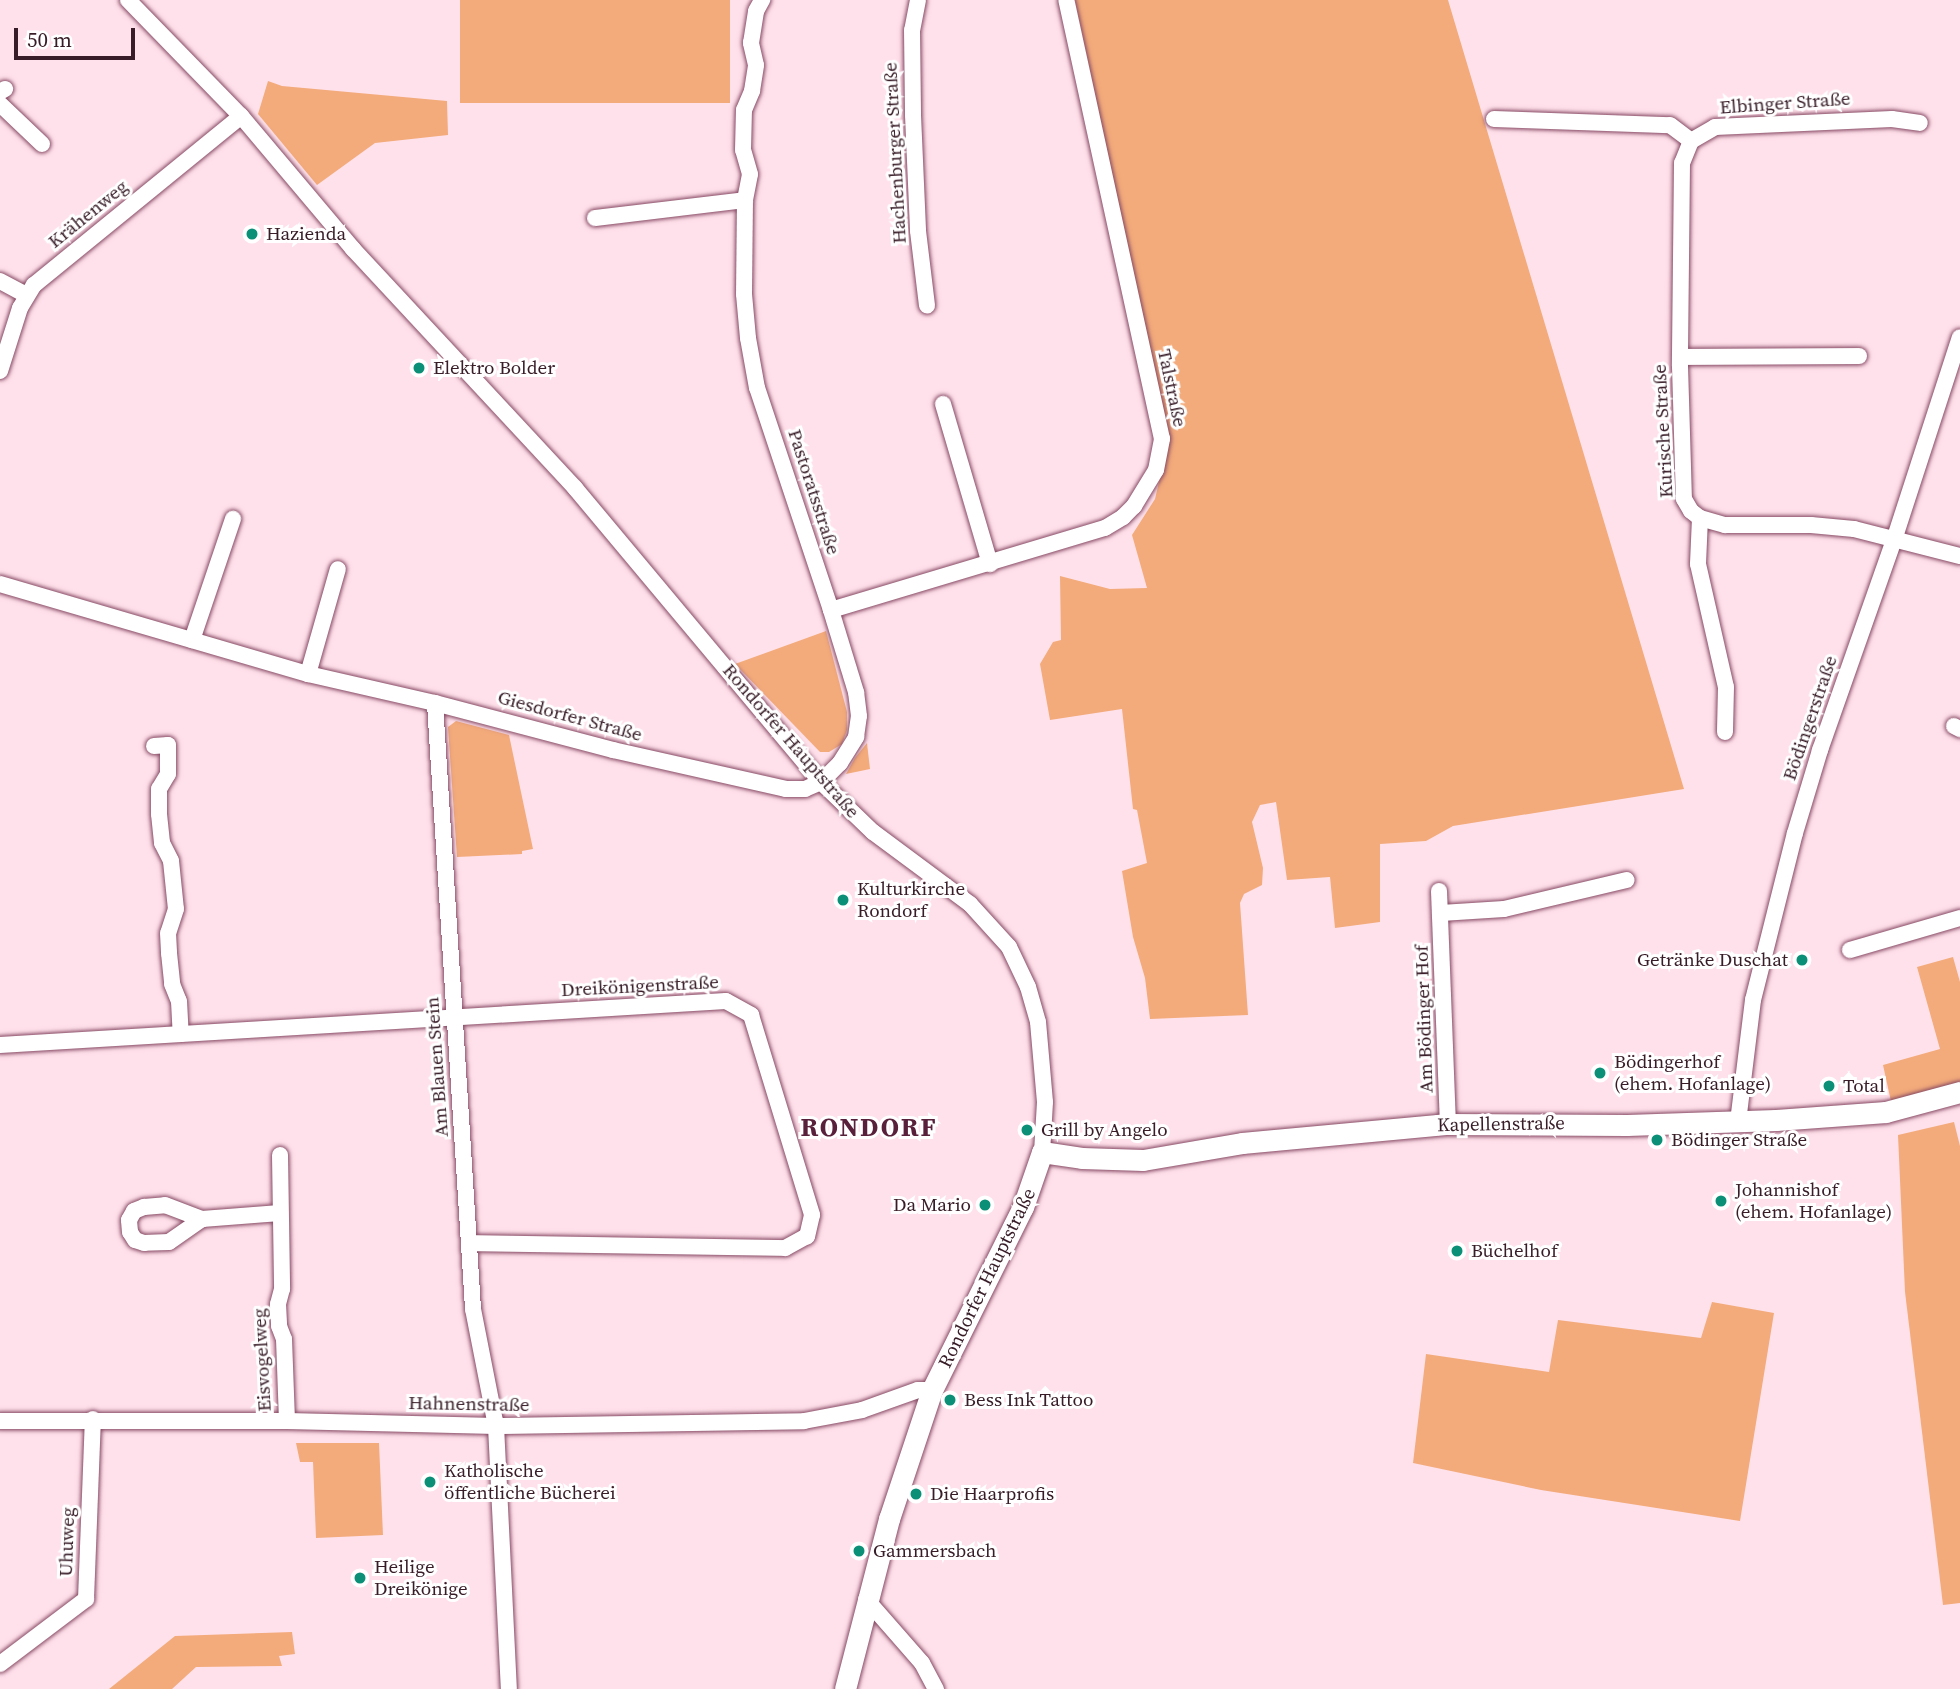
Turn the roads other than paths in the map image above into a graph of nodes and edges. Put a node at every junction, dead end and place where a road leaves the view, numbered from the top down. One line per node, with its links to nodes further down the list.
1 (128, 0): 6 (street, Rondorfer Hauptstraße)
2 (762, 0): 11 (street, Pastoratsstraße)
3 (918, 0): 15 (street, Hachenburger Straße)
4 (1066, 0): 25 (street, Talstraße)
5 (2, 95): 10 (street)
6 (241, 116): 14 (street, Krähenweg); 34 (street, Rondorfer Hauptstraße)
7 (1494, 120): 9 (street)
8 (1920, 123): 9 (street, Elbinger Straße)
9 (1691, 141): 18 (street, Kurische Straße)
10 (42, 144)
11 (745, 200): 12 (street); 28 (street, Pastoratsstraße)
12 (596, 218)
13 (0, 281): 14 (street)
14 (26, 295): 19 (street, Krähenweg)
15 (928, 305)
16 (1960, 337): 23 (street, Bödingerstraße)
17 (1858, 356): 18 (street)
18 (1680, 357): 21 (street, Kurische Straße)
19 (0, 371)
20 (943, 404): 25 (street)
21 (1700, 518): 23 (street); 32 (street)
22 (233, 519): 29 (street)
23 (1894, 540): 24 (street); 44 (street, Bödingerstraße)
24 (1960, 556)
25 (990, 564): 28 (street, Talstraße)
26 (338, 569): 30 (street)
27 (0, 584): 29 (street, Giesdorfer Straße)
28 (831, 610): 34 (street, Pastoratsstraße)
29 (192, 639): 30 (street, Giesdorfer Straße)
30 (308, 674): 31 (street, Giesdorfer Straße)
31 (435, 702): 34 (street, Giesdorfer Straße); 40 (street, Am Blauen Stein)
32 (1724, 732)
33 (154, 746): 41 (street)
34 (821, 782): 46 (street, Rondorfer Hauptstraße)
35 (1628, 880): 37 (street)
36 (1439, 891): 37 (street, Am Bödinger Hof)
37 (1441, 913): 45 (street, Am Bödinger Hof)
38 (1960, 918): 39 (street)
39 (1850, 950)
40 (454, 1017): 41 (street, Dreikönigenstraße); 50 (street, Am Blauen Stein); 50 (street, Dreikönigenstraße)
41 (181, 1034): 42 (street, Dreikönigenstraße)
42 (0, 1045)
43 (1960, 1092): 44 (main road, Kapellenstraße)
44 (1738, 1122): 45 (main road, Kapellenstraße)
45 (1448, 1124): 46 (main road, Kapellenstraße)
46 (1042, 1152): 51 (main road, Rondorfer Hauptstraße)
47 (280, 1155): 48 (street, Eisvogelweg)
48 (280, 1213): 49 (street); 53 (street, Eisvogelweg)
49 (202, 1219)
50 (471, 1243): 55 (street, Am Blauen Stein)
51 (932, 1390): 55 (street, Hahnenstraße); 56 (main road, Rondorfer Hauptstraße)
52 (93, 1419): 53 (street, Hahnenstraße); 54 (street, Hahnenstraße); 57 (street, Uhuweg)
53 (287, 1421): 55 (street, Hahnenstraße)
54 (0, 1422)
55 (496, 1426): 58 (street, Am Blauen Stein)
56 (866, 1599): 59 (main road, Rondorfer Hauptstraße); 60 (street)
57 (0, 1664)
58 (509, 1689)
59 (845, 1689)
60 (936, 1689)

